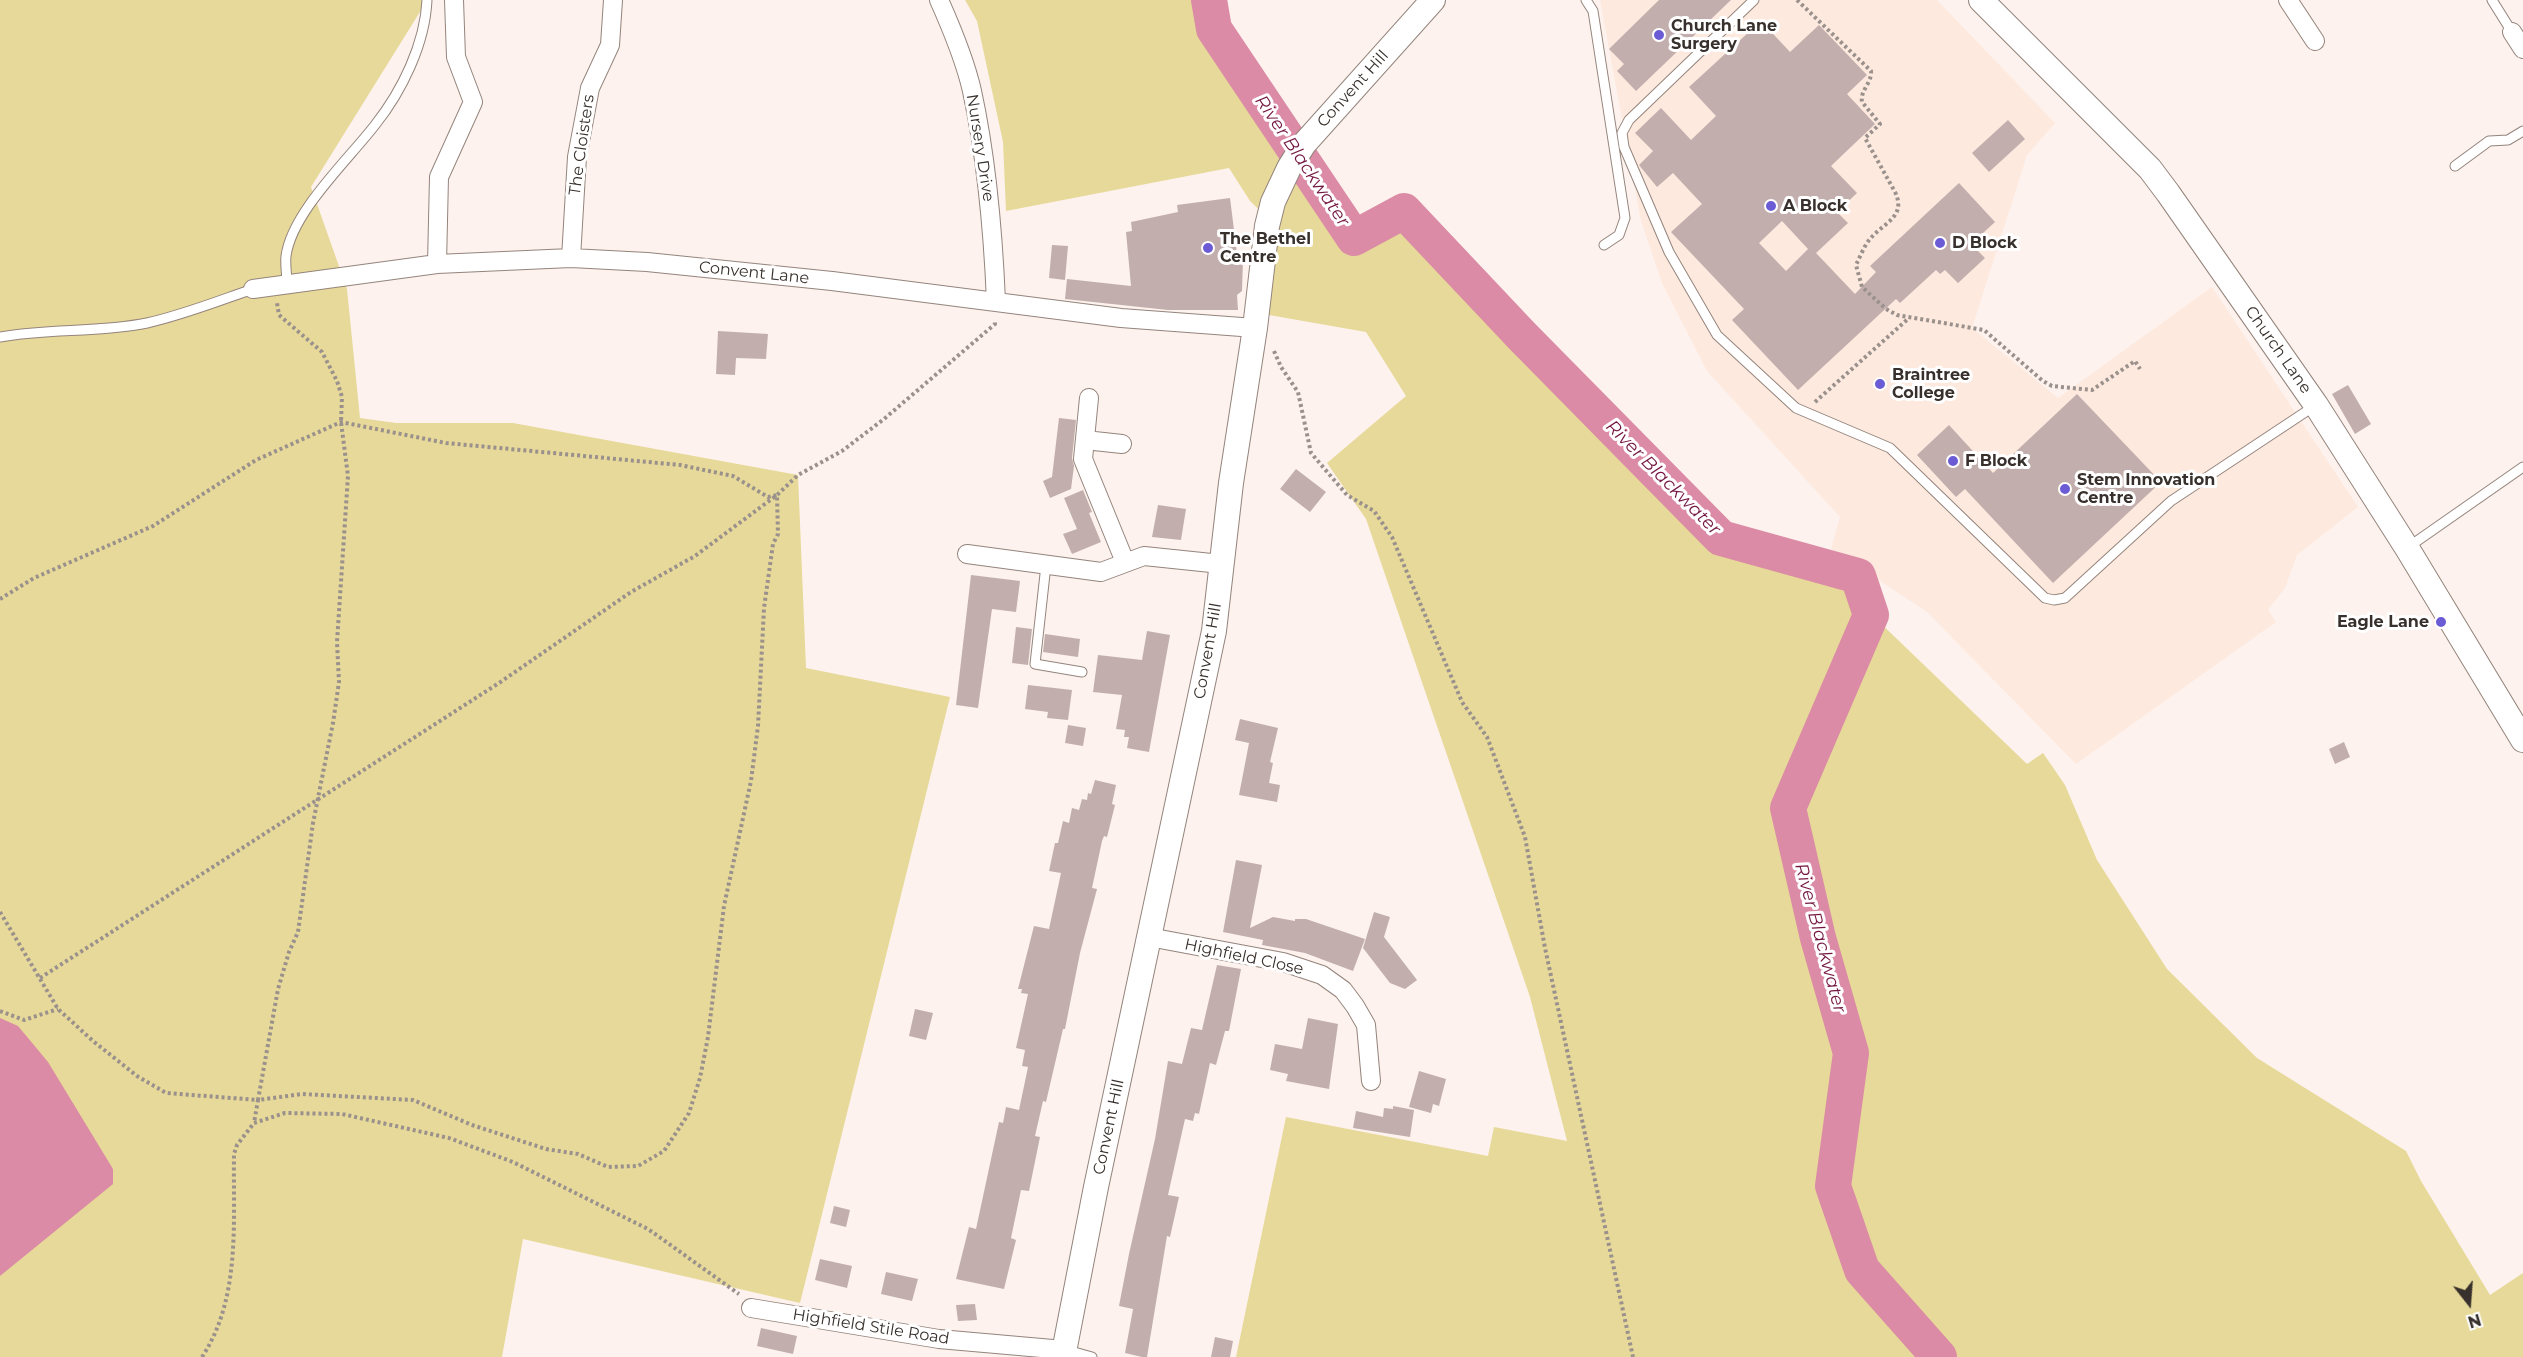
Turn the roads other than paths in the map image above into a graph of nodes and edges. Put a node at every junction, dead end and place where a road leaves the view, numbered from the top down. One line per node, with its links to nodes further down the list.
1 (428, 0): 19 (lane)
2 (454, 0): 18 (street)
3 (613, 0): 17 (street, The Cloisters)
4 (939, 0): 21 (street, Nursery Drive)
5 (1433, 0): 22 (main road, Convent Hill)
6 (1586, 0): 16 (lane)
7 (1754, 0): 25 (lane)
8 (1981, 0): 25 (main road, Church Lane)
9 (2288, 0): 12 (street)
10 (2492, 0): 11 (lane)
11 (2512, 32): 13 (street)
12 (2315, 41)
13 (2523, 49)
14 (2523, 131): 15 (lane)
15 (2455, 166)
16 (1604, 245)
17 (571, 258): 18 (street, Convent Lane); 21 (street, Convent Lane)
18 (437, 264): 19 (street, Convent Lane)
19 (281, 285): 20 (street, Convent Lane)
20 (253, 289): 23 (lane)
21 (996, 301): 22 (street, Convent Lane)
22 (1255, 328): 32 (main road, Convent Hill)
23 (0, 337)
24 (1089, 398): 26 (street)
25 (2316, 405): 29 (main road, Church Lane)
26 (1085, 440): 27 (street); 31 (street)
27 (1122, 444)
28 (2523, 467): 29 (lane)
29 (2407, 548): 35 (main road, Church Lane)
30 (967, 554): 33 (street)
31 (1125, 562): 32 (street); 33 (street)
32 (1221, 564): 36 (main road, Convent Hill)
33 (1046, 565): 34 (lane)
34 (1082, 672)
35 (2523, 740)
36 (1149, 937): 37 (street, Highfield Close); 39 (main road, Convent Hill)
37 (1371, 1081)
38 (751, 1308): 39 (street, Highfield Stile Road)
39 (1064, 1353): 40 (lane)
40 (1092, 1357)

